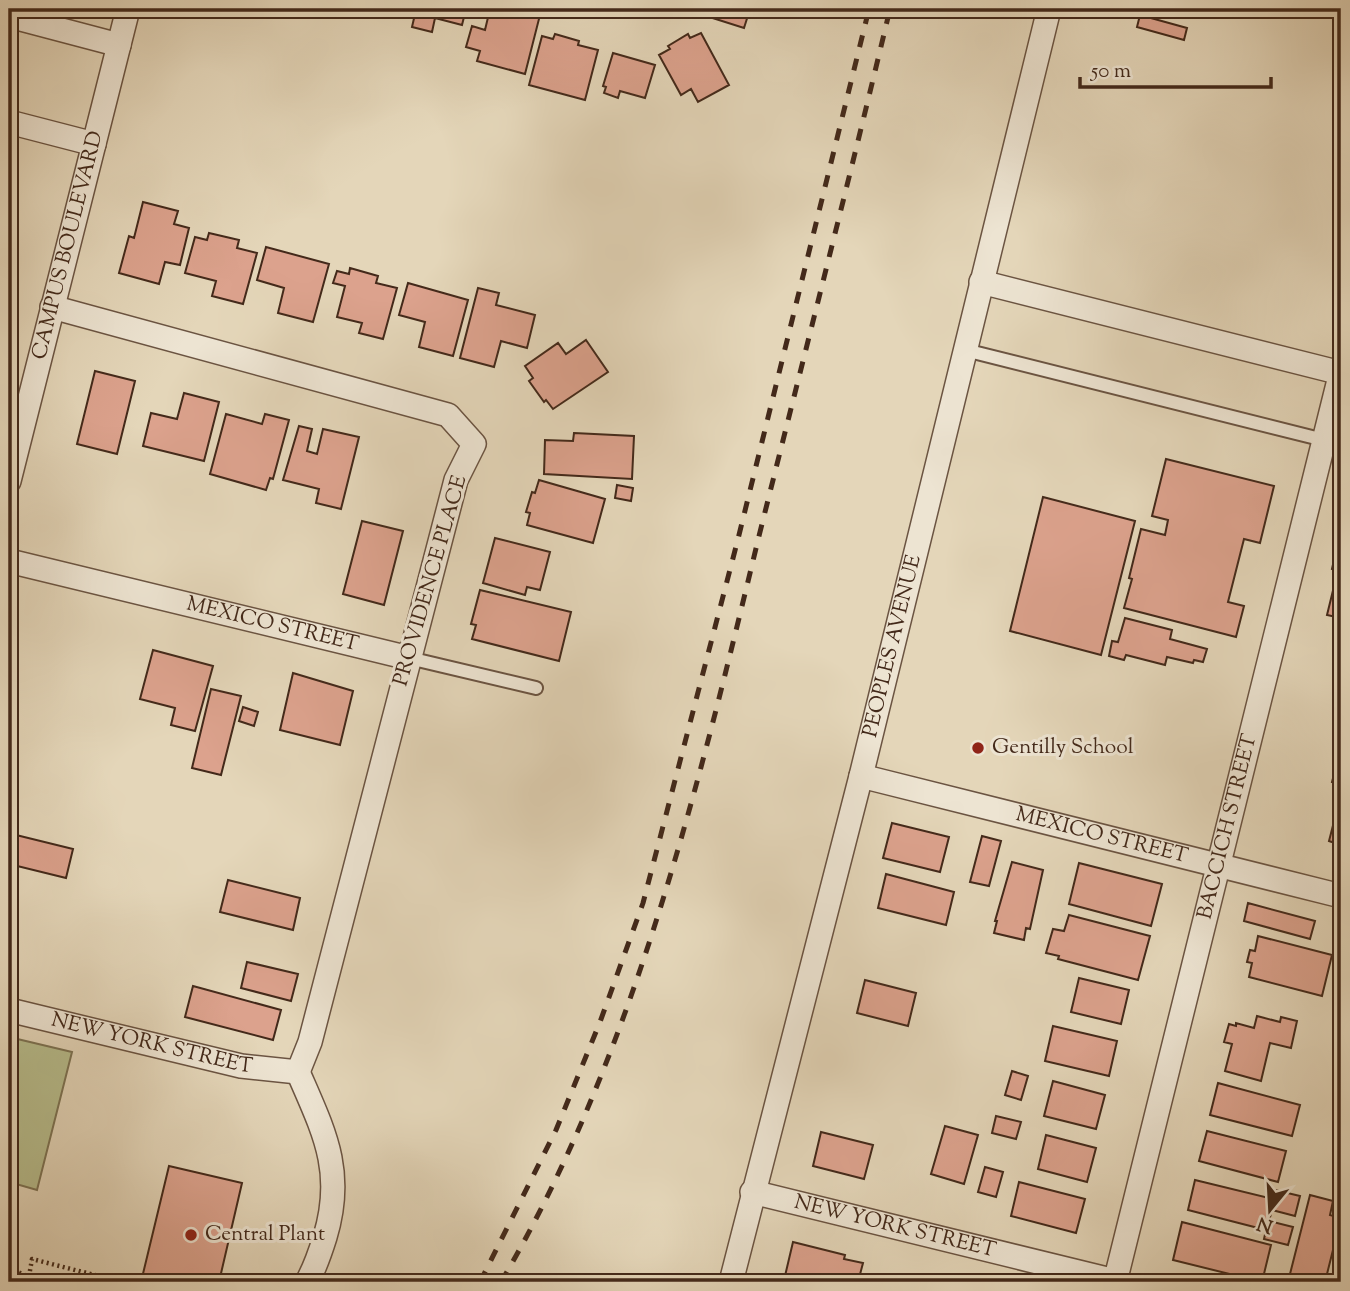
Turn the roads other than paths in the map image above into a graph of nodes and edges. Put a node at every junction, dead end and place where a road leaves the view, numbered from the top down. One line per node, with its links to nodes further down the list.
1 (128, 9): 4 (street, CAMPUS BOULEVARD)
2 (1049, 9): 7 (street, PEOPLES AVENUE)
3 (9, 16): 4 (street)
4 (120, 45): 6 (street, CAMPUS BOULEVARD)
5 (9, 122): 6 (street)
6 (94, 144): 8 (street, CAMPUS BOULEVARD)
7 (981, 282): 9 (street, PEOPLES AVENUE); 10 (street)
8 (52, 307): 12 (street, CAMPUS BOULEVARD); 14 (street, PROVIDENCE PLACE)
9 (965, 350): 11 (lane); 16 (street, PEOPLES AVENUE)
10 (1341, 373): 11 (street, BACCICH STREET)
11 (1333, 442): 17 (street, BACCICH STREET)
12 (9, 481)
13 (9, 561): 14 (street, MEXICO STREET)
14 (409, 658): 15 (lane, MEXICO STREET); 20 (street, PROVIDENCE PLACE)
15 (536, 688)
16 (861, 776): 17 (street, MEXICO STREET); 21 (street, PEOPLES AVENUE)
17 (1217, 865): 18 (street, MEXICO STREET); 24 (street, BACCICH STREET)
18 (1341, 896)
19 (9, 1010): 20 (street, NEW YORK STREET)
20 (298, 1072): 22 (street)
21 (752, 1192): 23 (street, PEOPLES AVENUE); 24 (street, NEW YORK STREET)
22 (307, 1282)
23 (731, 1282)
24 (1117, 1282)

